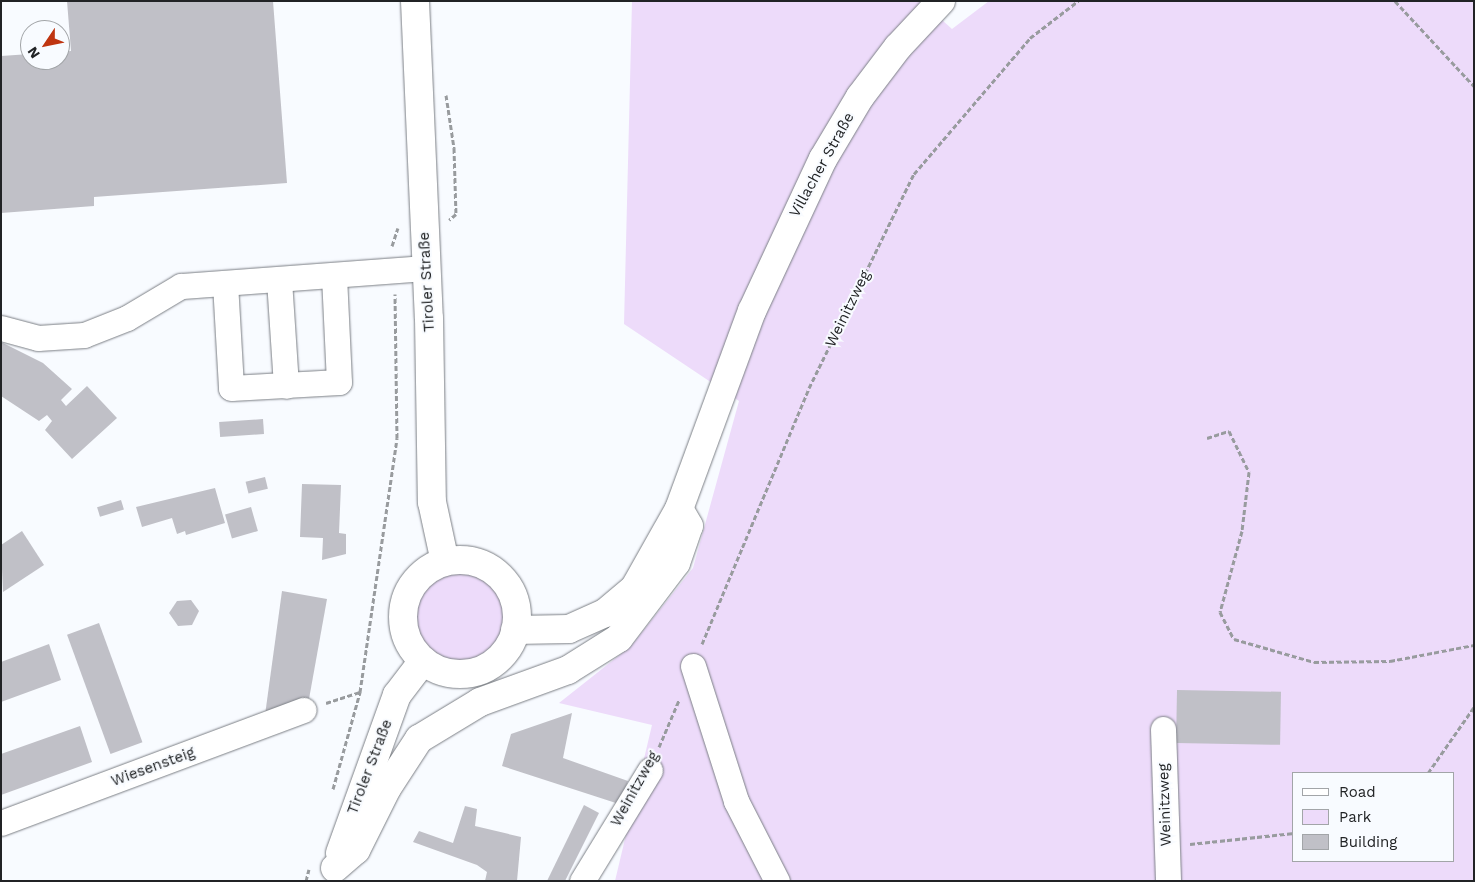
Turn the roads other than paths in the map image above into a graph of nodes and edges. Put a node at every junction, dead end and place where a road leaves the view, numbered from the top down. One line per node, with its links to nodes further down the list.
1 (415, 1): 3 (main road, Tiroler Straße)
2 (940, 1): 9 (main road, Villacher Straße)
3 (426, 268): 4 (street); 10 (main road, Tiroler Straße)
4 (334, 276): 5 (street); 8 (street)
5 (279, 280): 6 (street); 8 (street)
6 (225, 283): 7 (street); 8 (street)
7 (1, 328)
8 (286, 386)
9 (679, 509): 11 (main road); 18 (main road)
10 (445, 562): 11 (main road); 12 (main road)
11 (515, 630): 12 (main road)
12 (423, 660): 18 (main road, Tiroler Straße)
13 (693, 666): 20 (street)
14 (304, 710): 17 (street, Wiesensteig)
15 (1163, 729): 21 (street, Weinitzweg)
16 (650, 770): 19 (street, Weinitzweg)
17 (1, 823)
18 (325, 871)
19 (582, 881)
20 (777, 881)
21 (1168, 881)

